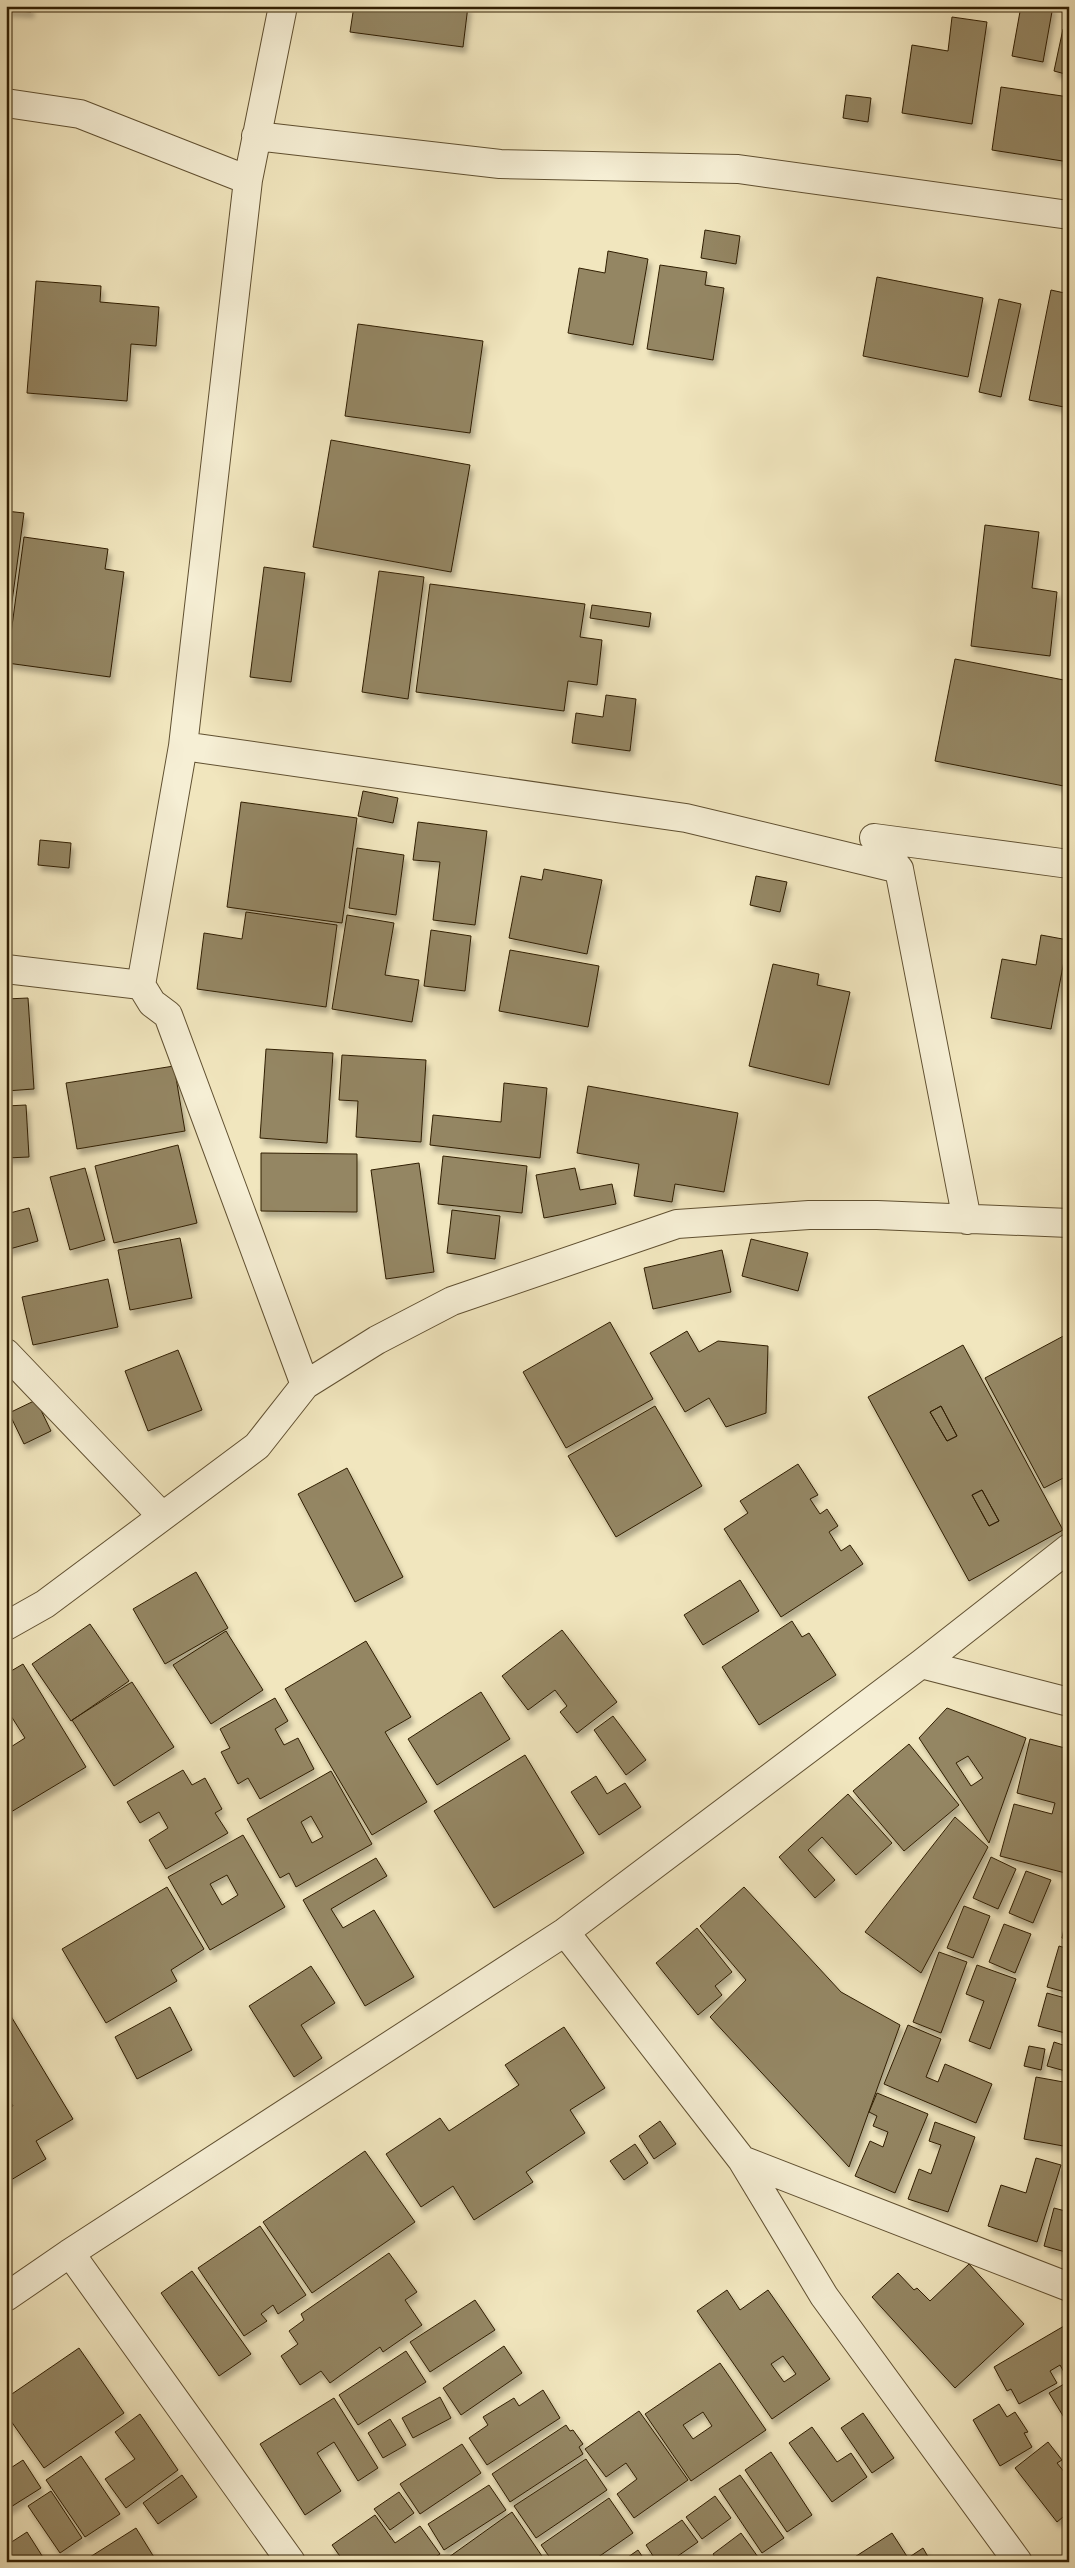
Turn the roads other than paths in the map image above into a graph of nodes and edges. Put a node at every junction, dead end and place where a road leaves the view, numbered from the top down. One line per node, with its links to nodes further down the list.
1 (283, 6): 3 (street)
2 (6, 103): 4 (street)
3 (256, 136): 4 (street); 5 (street)
4 (248, 180): 6 (street)
5 (1069, 215)
6 (183, 746): 8 (street); 10 (street)
7 (1069, 864): 8 (street)
8 (899, 869): 11 (street)
9 (6, 969): 10 (street)
10 (142, 985): 14 (street)
11 (967, 1220): 12 (street); 14 (street)
12 (1069, 1224)
13 (6, 1353): 15 (street)
14 (305, 1385): 15 (street)
15 (162, 1516): 17 (street)
16 (1069, 1548): 18 (street)
17 (6, 1626)
18 (921, 1664): 19 (street); 20 (street)
19 (1069, 1702)
20 (565, 1932): 21 (street); 22 (street)
21 (742, 2160): 23 (street); 26 (street)
22 (70, 2253): 24 (street); 25 (street)
23 (1069, 2286)
24 (6, 2297)
25 (291, 2562)
26 (1018, 2562)

